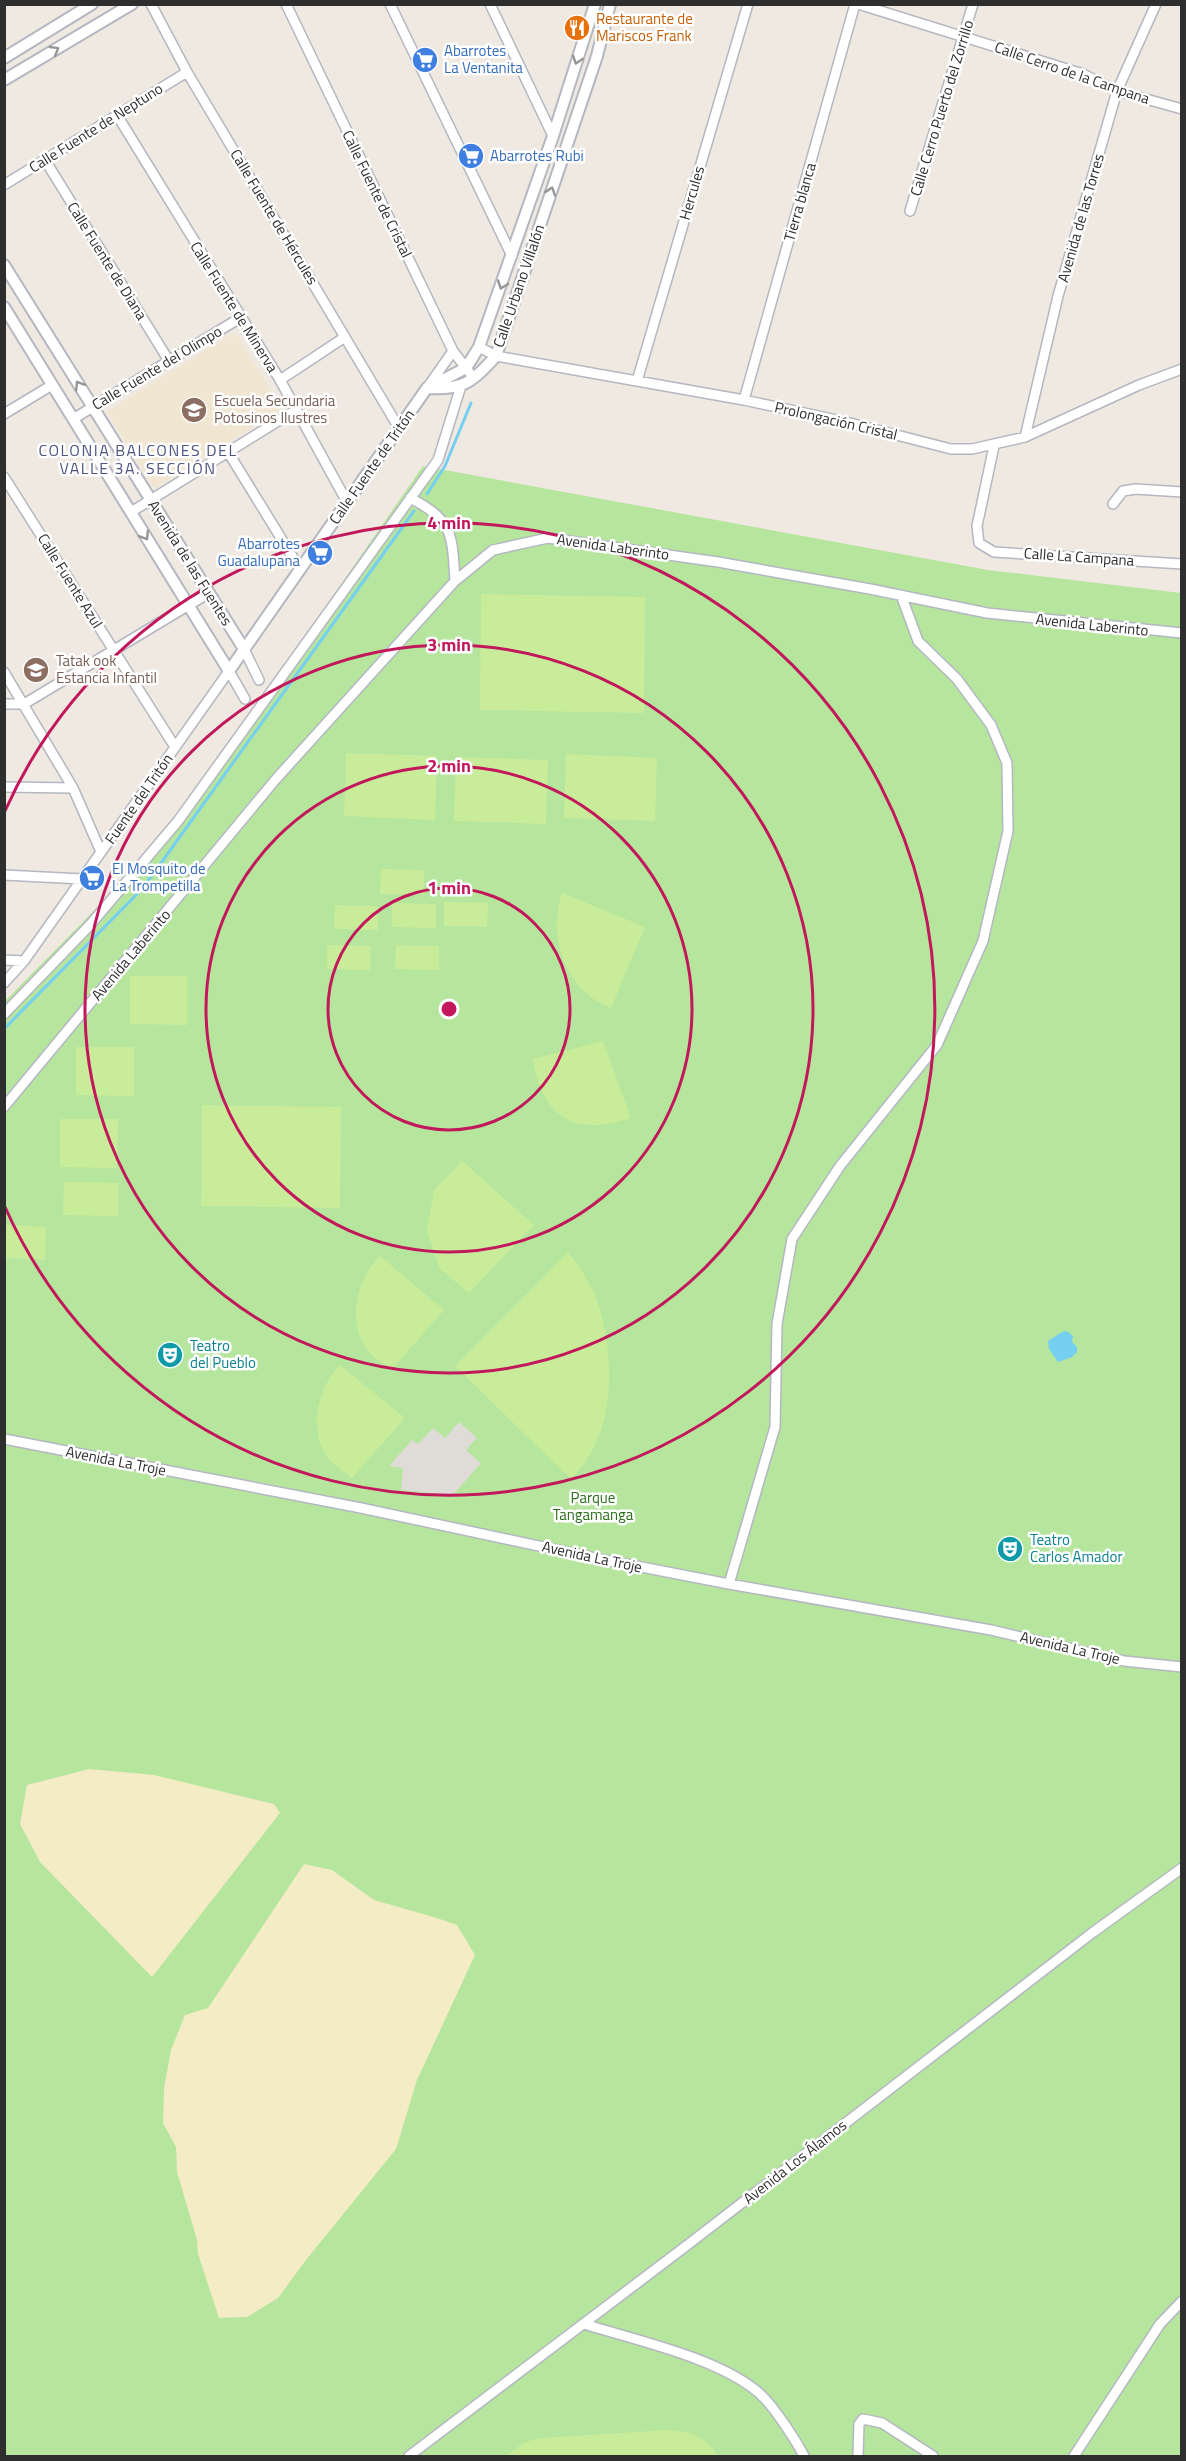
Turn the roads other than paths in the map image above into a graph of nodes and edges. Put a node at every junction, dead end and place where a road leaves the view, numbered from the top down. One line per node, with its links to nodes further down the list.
1 (92, 4): 13 (street)
2 (132, 4): 14 (street, one-way to 2)
3 (151, 4): 15 (street, Calle Fuente de Hércules)
4 (286, 4): 30 (street, Calle Fuente de Cristal)
5 (390, 4): 24 (street)
6 (490, 4): 20 (street)
7 (748, 4): 37 (street, Hercules)
8 (857, 4): 12 (street); 41 (street, Tierra blanca)
9 (973, 4): 12 (street, Calle Cerro Puerto del Zorrillo)
10 (1156, 4): 17 (street, Avenida de las Torres)
11 (603, 6): 20 (street, Calle Urbano Villalón, one-way to 20); 31 (street, Calle Urbano Villalón, one-way to 11)
12 (962, 37): 17 (street, Calle Cerro de la Campana); 23 (street, Calle Cerro Puerto del Zorrillo)
13 (9, 55): 14 (street)
14 (22, 69): 16 (street)
15 (187, 72): 19 (street, Calle Fuente de Neptuno); 28 (street, Calle Fuente de Hércules)
16 (4, 80)
17 (1117, 91): 18 (street, Calle Cerro de la Campana); 47 (street, Avenida de las Torres)
18 (1182, 109)
19 (117, 115): 21 (street, Calle Fuente de Neptuno); 27 (street, Calle Fuente de Minerva)
20 (553, 136): 24 (street, Calle Urbano Villalón)
21 (45, 160): 22 (street, Calle Fuente de Neptuno); 32 (street, Calle Fuente de Diana)
22 (4, 185)
23 (910, 211)
24 (512, 256): 29 (street, Calle Urbano Villalón, one-way to 29)
25 (4, 265): 42 (street, Avenida de las Fuentes, one-way to 25)
26 (4, 307): 38 (street, Avenida de las Fuentes)
27 (240, 318): 32 (street, Calle Fuente del Olimpo); 35 (street, Calle Fuente de Minerva)
28 (345, 337): 35 (street); 46 (street, Calle Fuente de Hércules)
29 (479, 347): 31 (street, Prolongación Cristal); 33 (street, Calle Urbano Villalón)
30 (453, 351): 33 (street, Calle Fuente de Cristal); 40 (street, Calle Fuente de Tritón)
31 (496, 356): 36 (street, Calle Urbano Villalón); 37 (street, Prolongación Cristal)
32 (169, 361): 42 (street, Calle Fuente del Olimpo)
33 (466, 368): 36 (street, Calle Fuente de Cristal); 40 (street)
34 (1182, 369): 47 (street, Prolongación Cristal)
35 (280, 380): 43 (street, Calle Fuente de Minerva)
36 (475, 380): 39 (street, Calle Urbano Villalón)
37 (637, 381): 41 (street, Prolongación Cristal)
38 (52, 385): 44 (street); 45 (street, Avenida de las Fuentes)
39 (461, 386): 40 (street, Calle Urbano Villalón); 52 (street)
40 (427, 388): 46 (street, Calle Fuente de Tritón)
41 (744, 400): 48 (street, Prolongación Cristal)
42 (93, 407): 45 (street, Calle Fuente del Olimpo); 53 (street, Avenida de las Fuentes)
43 (296, 410): 49 (street); 54 (street, Calle Fuente de Minerva)
44 (4, 414)
45 (73, 419): 56 (street, Avenida de las Fuentes)
46 (399, 428): 54 (street, Calle Fuente de Tritón)
47 (1025, 437): 48 (street, Prolongación Cristal)
48 (994, 446): 57 (street, Calle La Campana)
49 (228, 452): 53 (street); 58 (street)
50 (4, 477): 65 (street, Calle Fuente Azul)
51 (1182, 492): 55 (street)
52 (410, 498): 59 (street); 81 (street)
53 (151, 500): 56 (street); 60 (street, Avenida de las Fuentes)
54 (347, 502): 58 (street, Calle Fuente de Tritón)
55 (1113, 504)
56 (131, 512): 62 (street, Avenida de las Fuentes, one-way to 62)
57 (1182, 564)
58 (300, 569): 64 (street, Calle Fuente de Tritón)
59 (455, 581): 61 (street, Avenida Laberinto); 82 (street, Avenida Laberinto)
60 (209, 593): 62 (street); 64 (street, Avenida de las Fuentes)
61 (901, 596): 63 (street, Avenida Laberinto); 84 (street)
62 (189, 606): 65 (street); 66 (street, Avenida de las Fuentes)
63 (1182, 633)
64 (244, 649): 66 (street, Calle Fuente de Tritón); 68 (street, Avenida de las Fuentes)
65 (114, 651): 70 (street); 72 (street, Calle Fuente Azul)
66 (229, 671): 69 (street, Avenida de las Fuentes); 72 (street, Fuente del Tritón)
67 (4, 672): 70 (street)
68 (259, 680)
69 (245, 699)
70 (24, 704): 71 (street); 74 (street)
71 (4, 705)
72 (175, 747): 75 (street, Fuente del Tritón)
73 (4, 787): 74 (street)
74 (73, 788): 75 (street)
75 (101, 852): 77 (street, Fuente del Tritón)
76 (4, 875): 77 (street)
77 (82, 879): 79 (street, Fuente del Tritón)
78 (4, 960): 79 (street)
79 (24, 961): 80 (street, Fuente del Tritón)
80 (4, 983)
81 (4, 1014)
82 (4, 1107)
83 (4, 1439): 84 (street, Avenida La Troje)
84 (729, 1584): 85 (street, Avenida La Troje)
85 (1182, 1667)
86 (1182, 1868): 88 (street, Avenida Los Álamos)
87 (1182, 2301): 93 (street)
88 (584, 2324): 89 (street, Avenida Los Álamos); 90 (street)
89 (409, 2457)
90 (804, 2457)
91 (858, 2457): 92 (street)
92 (933, 2457)
93 (1074, 2457)

